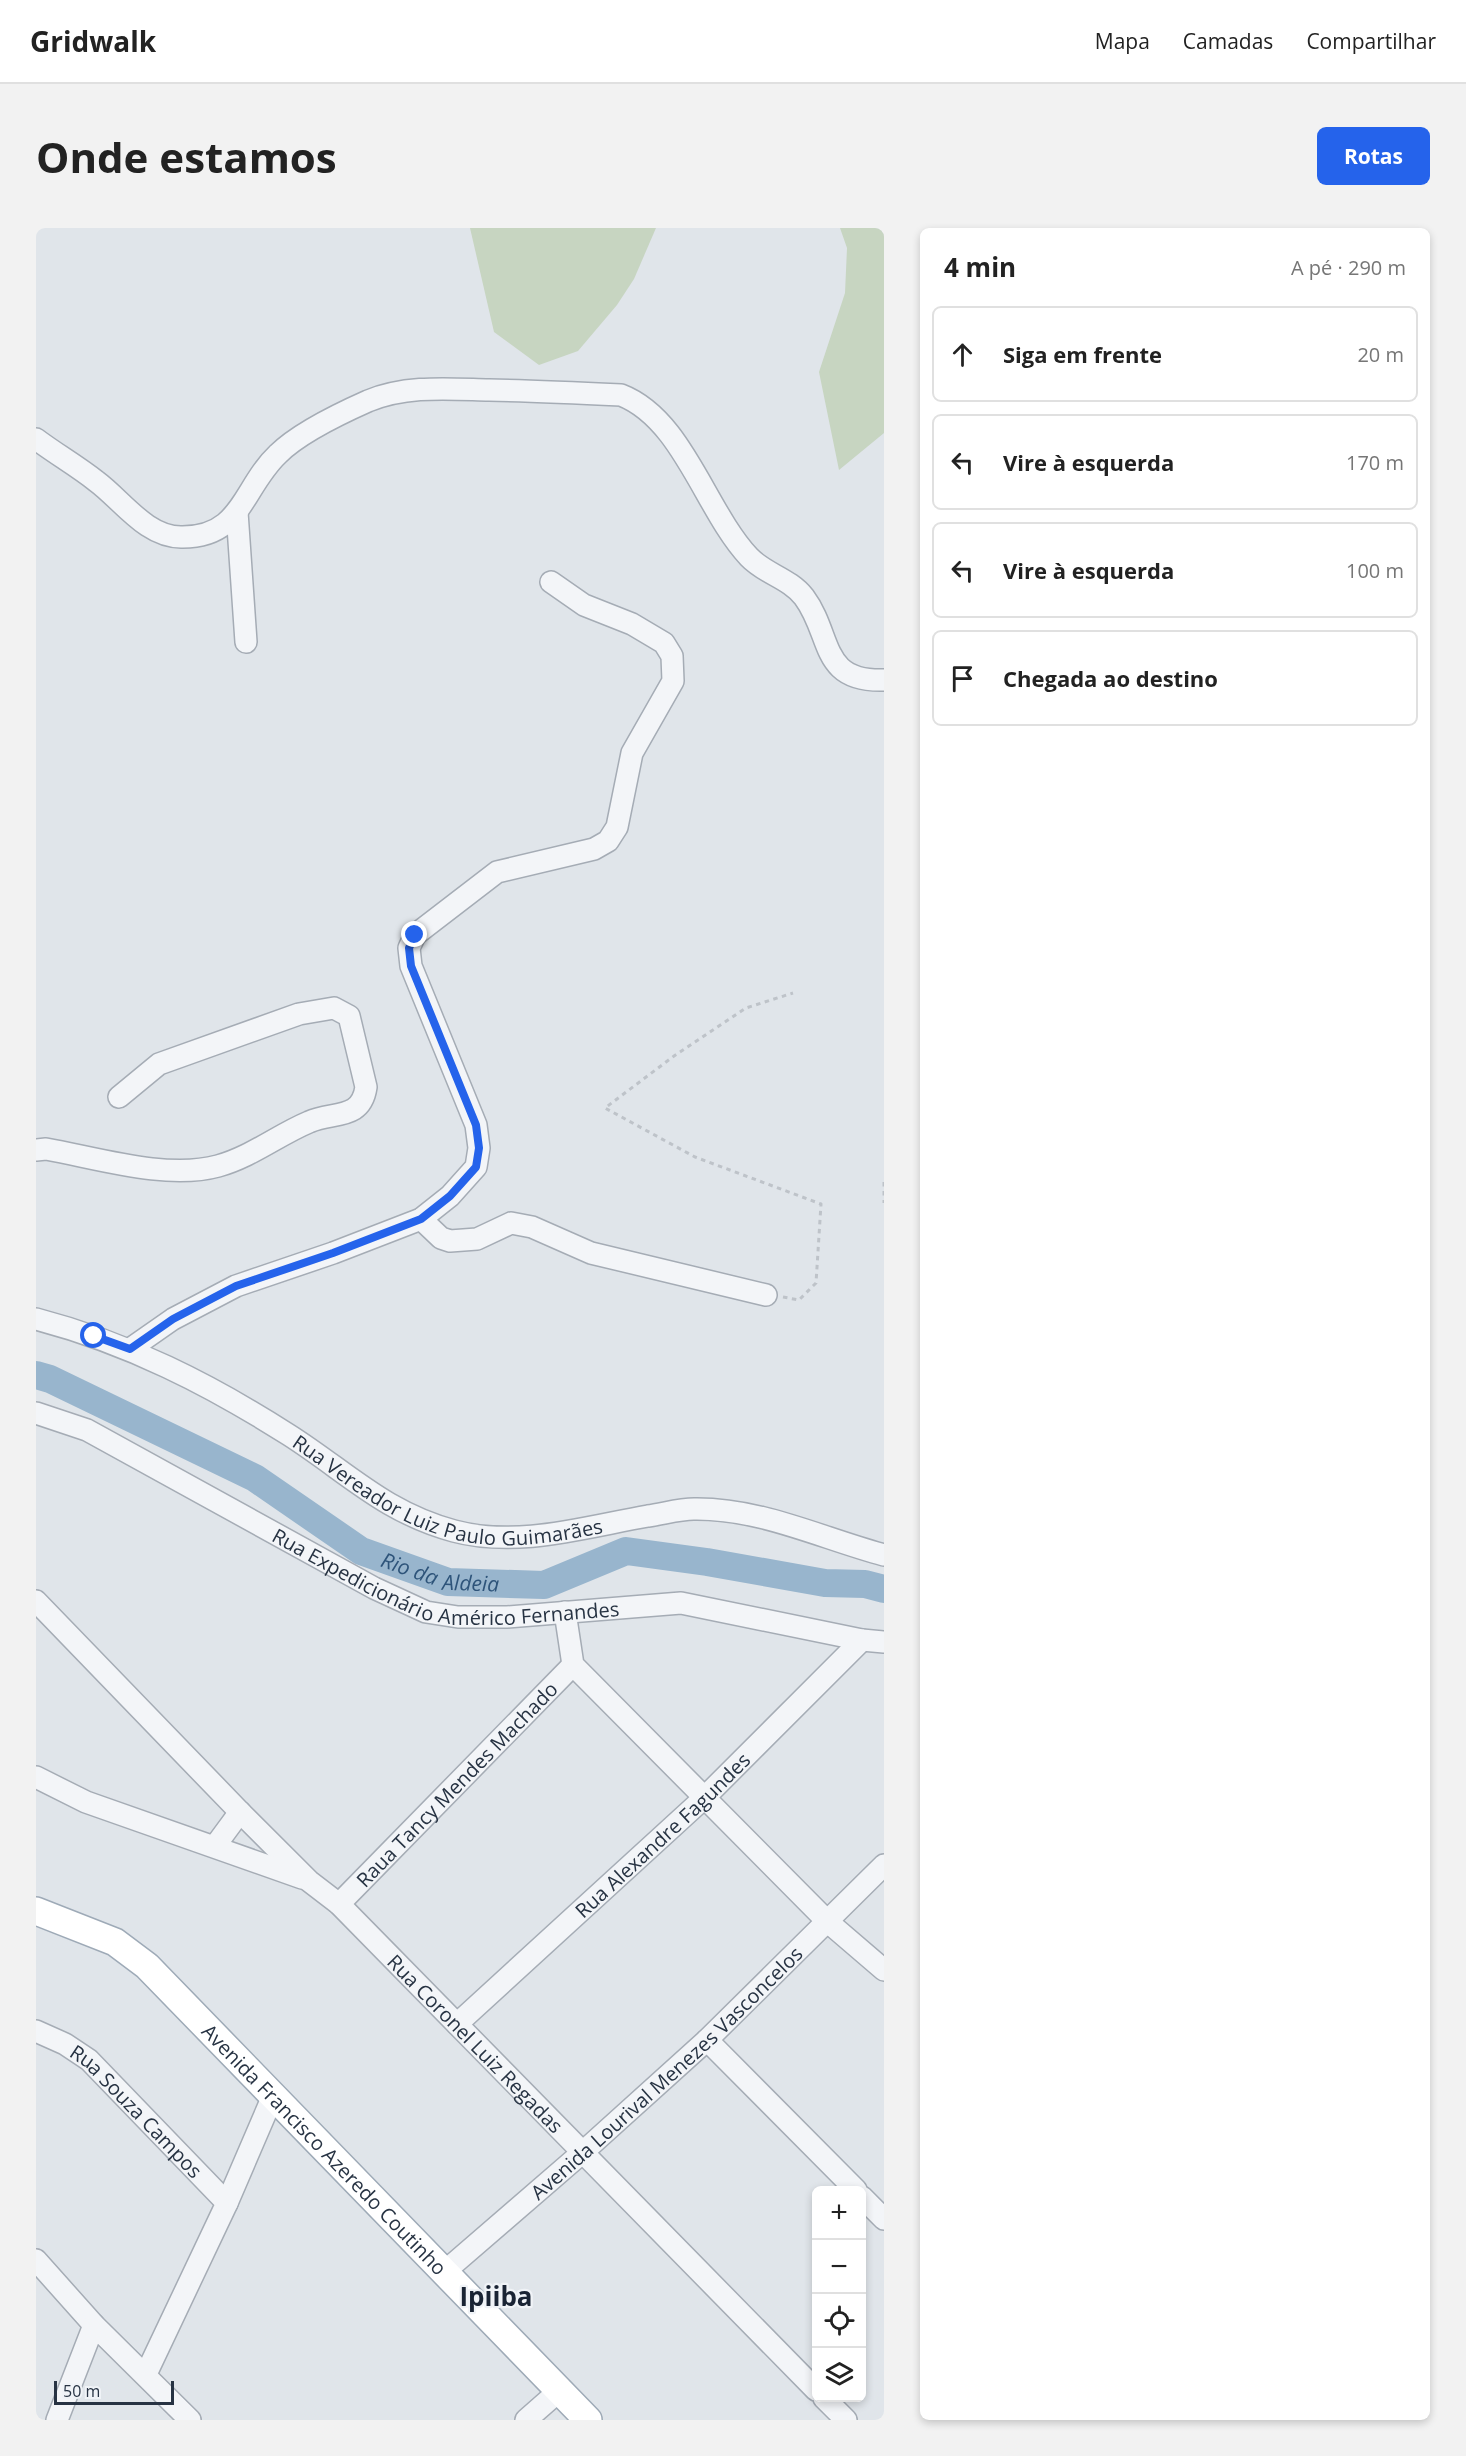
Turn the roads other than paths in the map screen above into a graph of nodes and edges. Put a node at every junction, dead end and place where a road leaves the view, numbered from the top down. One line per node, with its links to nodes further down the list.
1 (36, 440): 2 (street)
2 (237, 512): 4 (street); 5 (street)
3 (551, 582): 8 (street)
4 (246, 642)
5 (884, 680)
6 (119, 1096): 7 (street)
7 (36, 1150)
8 (421, 1219): 9 (street); 11 (street)
9 (766, 1295)
10 (36, 1319): 11 (street, Rua Vereador Luiz Paulo Guimarães)
11 (130, 1349): 13 (street, Rua Vereador Luiz Paulo Guimarães)
12 (36, 1413): 15 (street, Rua Expedicionário Américo Fernandes)
13 (884, 1555)
14 (36, 1601): 21 (street, Rua Coronel Luiz Regadas)
15 (565, 1612): 16 (street, Rua Expedicionário Américo Fernandes); 18 (street)
16 (862, 1640): 17 (street, Rua Expedicionário Américo Fernandes); 20 (street, Rua Alexandre Fagundes)
17 (884, 1642)
18 (573, 1665): 20 (street); 25 (street, Raua Tancy Mendes Machado)
19 (36, 1778): 22 (street, Rua Coronel Luiz Regadas)
20 (704, 1798): 27 (street); 29 (street, Rua Alexandre Fagundes)
21 (240, 1812): 22 (street); 24 (street, Rua Coronel Luiz Regadas)
22 (215, 1846): 24 (street, Rua Coronel Luiz Regadas)
23 (884, 1865): 27 (street, Avenida Lourival Menezes Vasconcelos)
24 (309, 1881): 25 (street, Rua Coronel Luiz Regadas)
25 (339, 1904): 29 (street, Rua Coronel Luiz Regadas)
26 (37, 1914): 32 (main road, Avenida Francisco Azeredo Coutinho)
27 (828, 1922): 28 (street); 31 (street, Avenida Lourival Menezes Vasconcelos)
28 (884, 1970)
29 (457, 2024): 33 (street, Rua Coronel Luiz Regadas)
30 (36, 2031): 36 (street, Rua Souza Campos)
31 (707, 2040): 33 (street, Avenida Lourival Menezes Vasconcelos); 34 (street)
32 (273, 2096): 36 (street); 39 (main road, Avenida Francisco Azeredo Coutinho)
33 (583, 2152): 39 (street, Avenida Lourival Menezes Vasconcelos); 42 (street, Rua Coronel Luiz Regadas)
34 (851, 2186)
35 (866, 2202): 37 (street)
36 (227, 2203): 41 (street)
37 (884, 2219)
38 (36, 2260): 40 (street)
39 (443, 2273): 43 (main road, Avenida Francisco Azeredo Coutinho)
40 (94, 2325): 41 (street); 45 (street)
41 (146, 2374): 46 (street)
42 (812, 2386)
43 (559, 2391): 47 (street); 48 (main road, Avenida Francisco Azeredo Coutinho)
44 (829, 2402): 49 (street)
45 (57, 2420)
46 (189, 2420)
47 (526, 2420)
48 (588, 2420)
49 (846, 2420)

